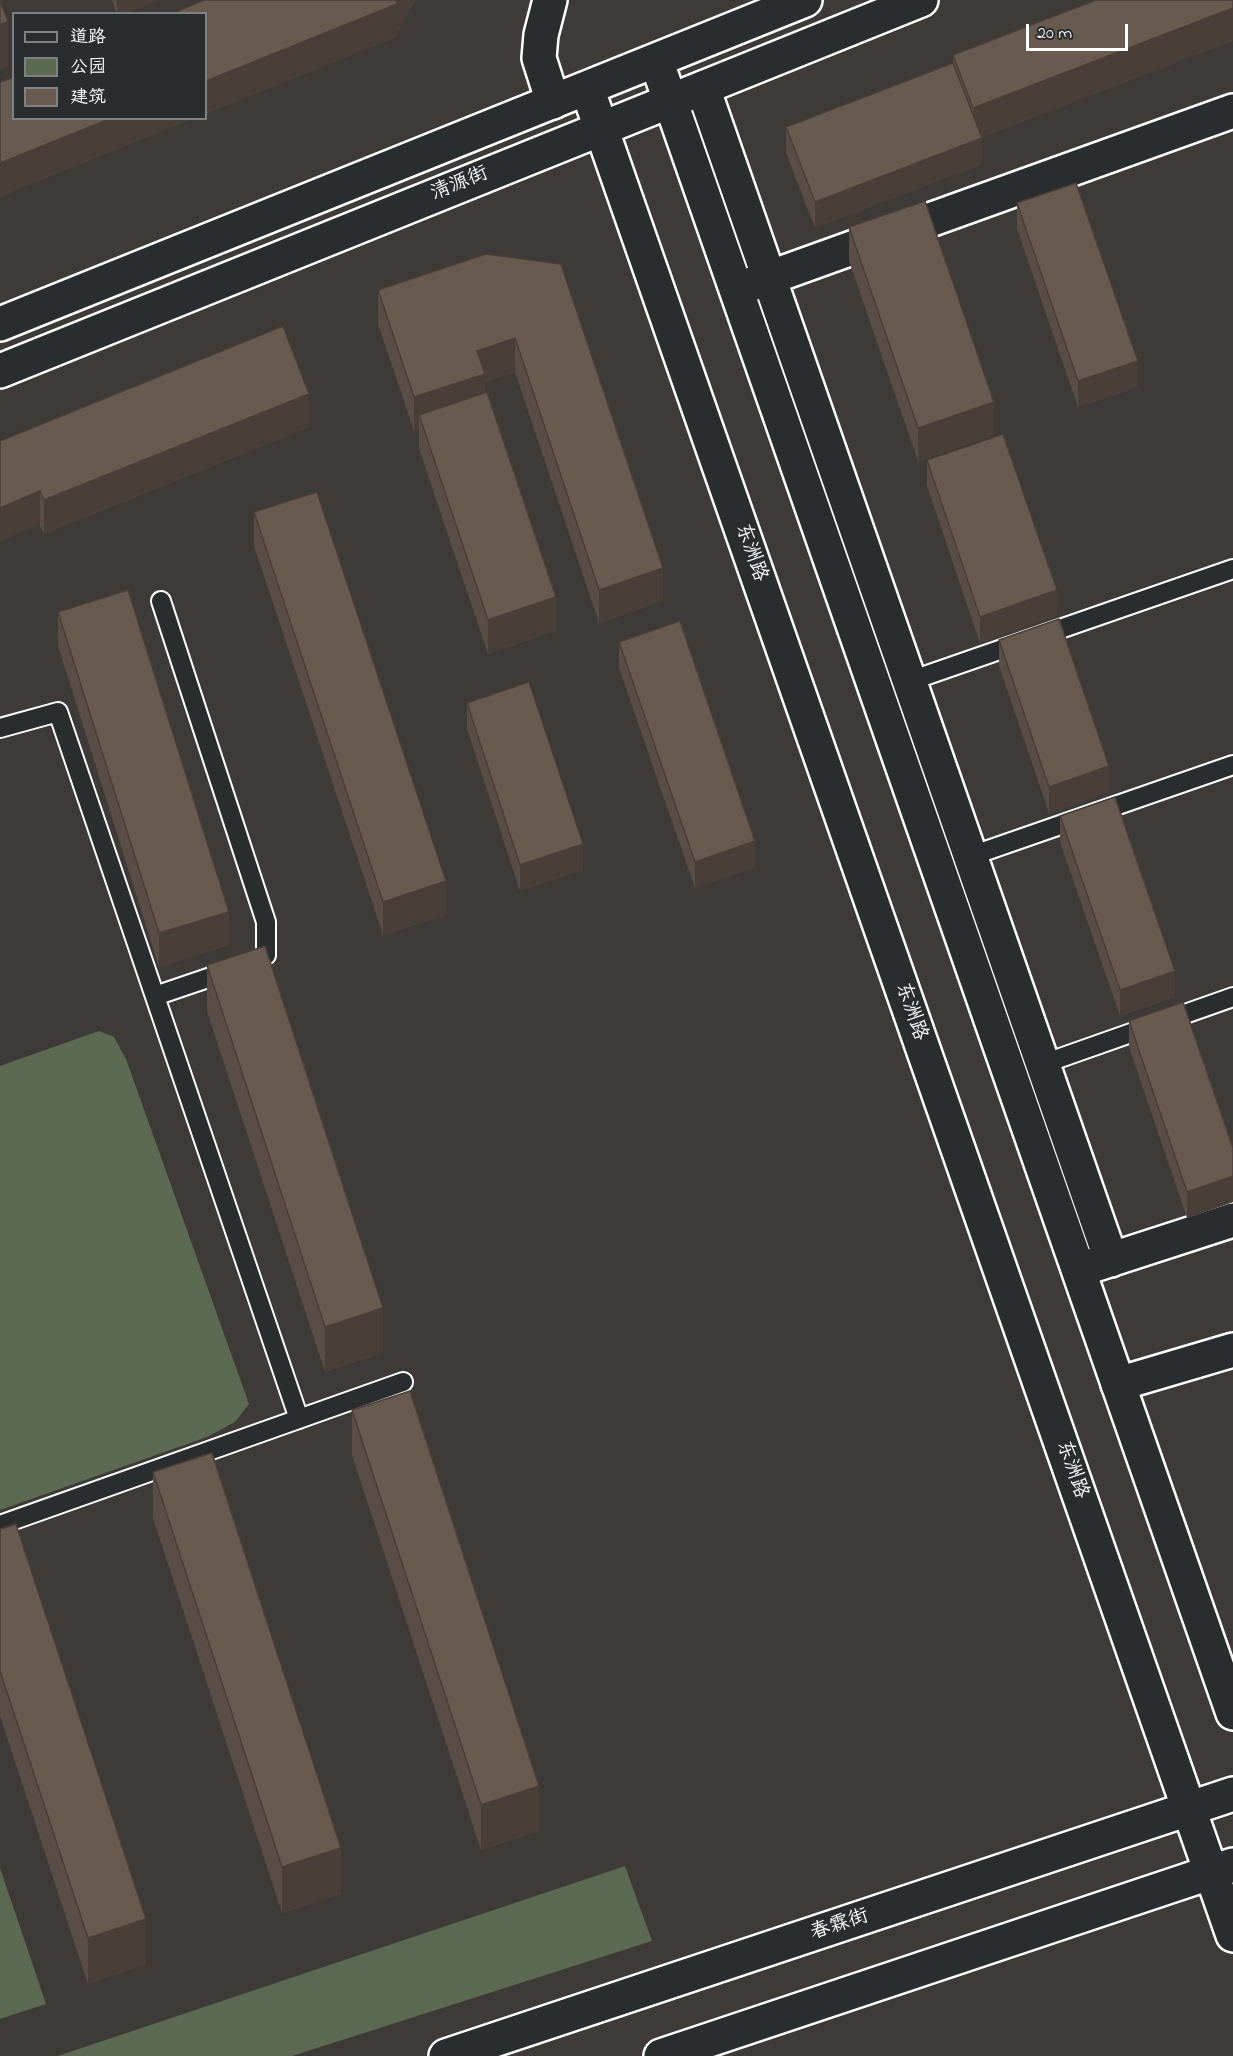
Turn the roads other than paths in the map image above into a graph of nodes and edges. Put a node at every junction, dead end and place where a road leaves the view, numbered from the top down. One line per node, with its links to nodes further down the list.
1 (550, 0): 8 (street)
2 (805, 0): 4 (street)
3 (921, 0): 6 (street, 清源街)
4 (656, 60): 5 (street); 7 (street)
5 (587, 88): 8 (street); 10 (street, 东洲路)
6 (703, 88): 7 (street, 清源街); 11 (street)
7 (670, 101): 10 (street, 清源街); 12 (street)
8 (553, 102): 13 (street)
9 (1233, 111): 11 (street)
10 (601, 129): 14 (street, 清源街); 34 (street, 东洲路)
11 (769, 278): 12 (street); 17 (street)
12 (736, 290): 26 (street)
13 (0, 324)
14 (0, 371)
15 (1233, 569): 17 (lane)
16 (161, 601): 21 (lane)
17 (910, 681): 20 (street)
18 (0, 728): 21 (lane)
19 (1233, 765): 20 (lane)
20 (970, 856): 23 (street)
21 (154, 996): 30 (lane)
22 (1233, 997): 23 (lane)
23 (1043, 1064): 25 (street)
24 (1233, 1220): 25 (street)
25 (1112, 1260): 26 (street)
26 (1078, 1270): 29 (street)
27 (1233, 1350): 29 (street)
28 (402, 1382): 30 (lane)
29 (1118, 1384): 32 (street)
30 (299, 1419): 31 (lane)
31 (0, 1525)
32 (1233, 1713)
33 (1233, 1794): 34 (street, 春霖街)
34 (1189, 1808): 35 (street, 东洲路); 37 (street, 春霖街)
35 (1222, 1869): 36 (street, 东洲路); 38 (street)
36 (1233, 1935)
37 (446, 2056)
38 (661, 2056)

